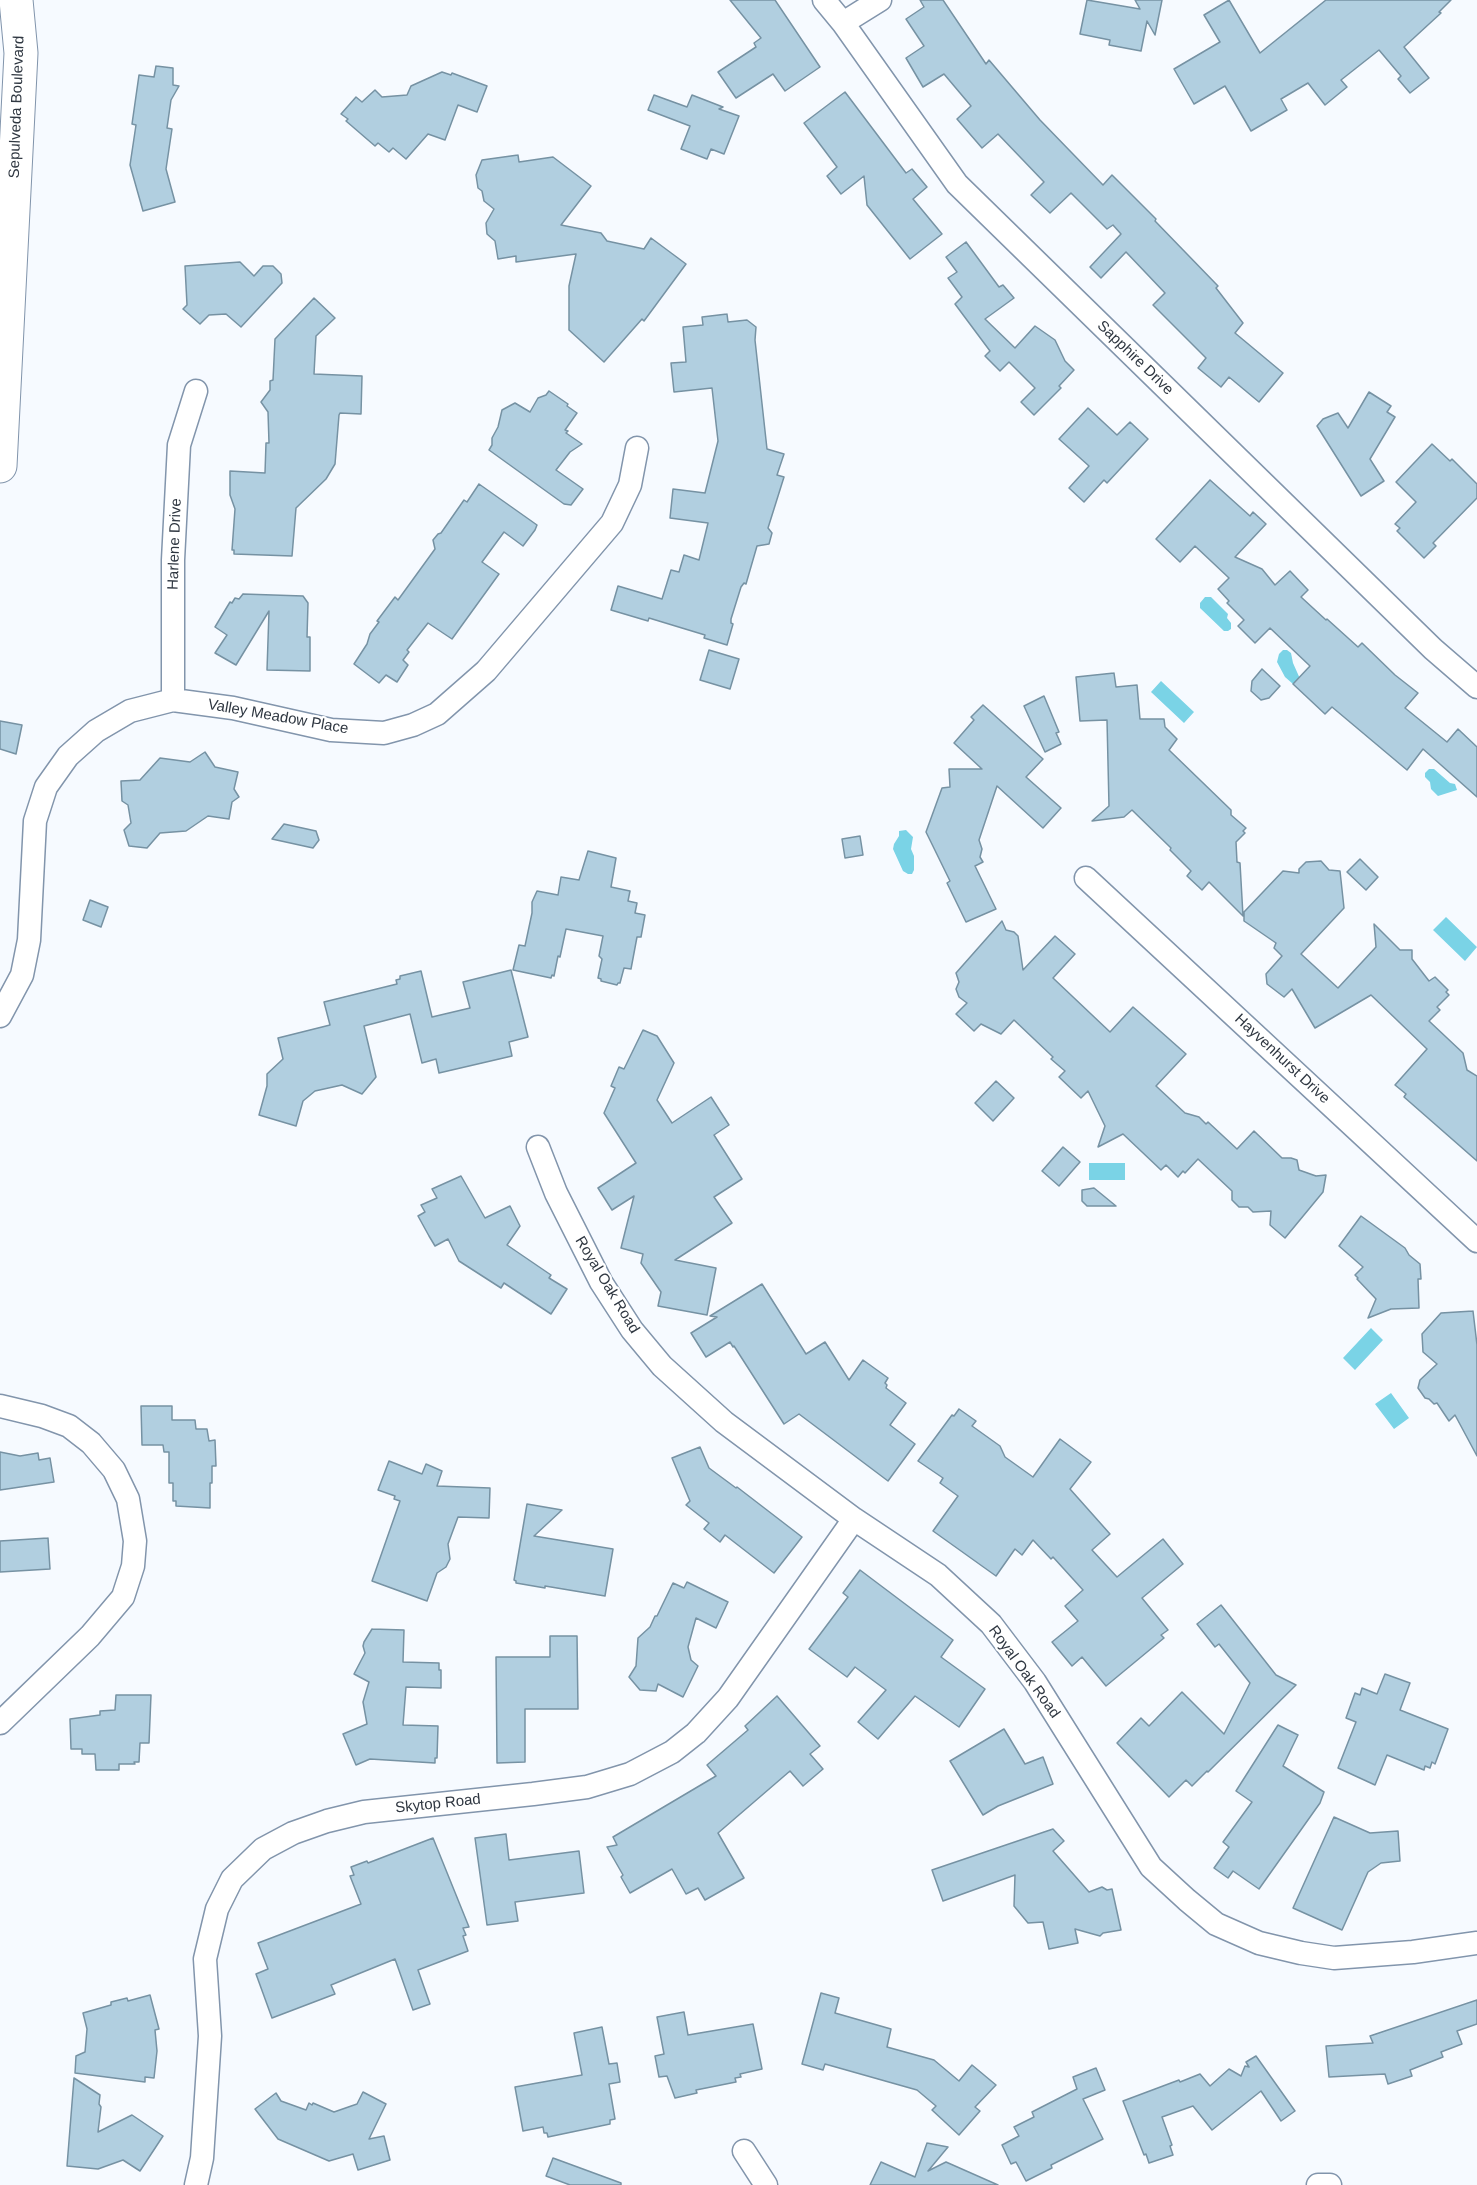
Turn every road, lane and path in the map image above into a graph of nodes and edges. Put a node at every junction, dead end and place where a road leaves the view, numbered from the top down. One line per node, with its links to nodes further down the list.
1 (16, 0): 7 (main road, Sepulveda Boulevard)
2 (824, 0): 4 (street, Sapphire Drive)
3 (880, 0): 4 (street)
4 (843, 22): 8 (street, Sapphire Drive)
5 (196, 390): 9 (street, Harlene Drive)
6 (637, 448): 9 (street, Valley Meadow Place)
7 (0, 466)
8 (1477, 687)
9 (173, 700): 11 (street, Valley Meadow Place)
10 (1086, 878): 13 (street, Hayvenhurst Drive)
11 (0, 1016)
12 (538, 1147): 15 (street, Royal Oak Road)
13 (1477, 1241)
14 (0, 1407): 16 (street)
15 (854, 1520): 17 (street, Royal Oak Road); 19 (street, Skytop Road)
16 (0, 1723)
17 (1477, 1943)
18 (744, 2151): 20 (street)
19 (196, 2185)
20 (766, 2185)
21 (1318, 2185): 22 (street)
22 (1330, 2185)

